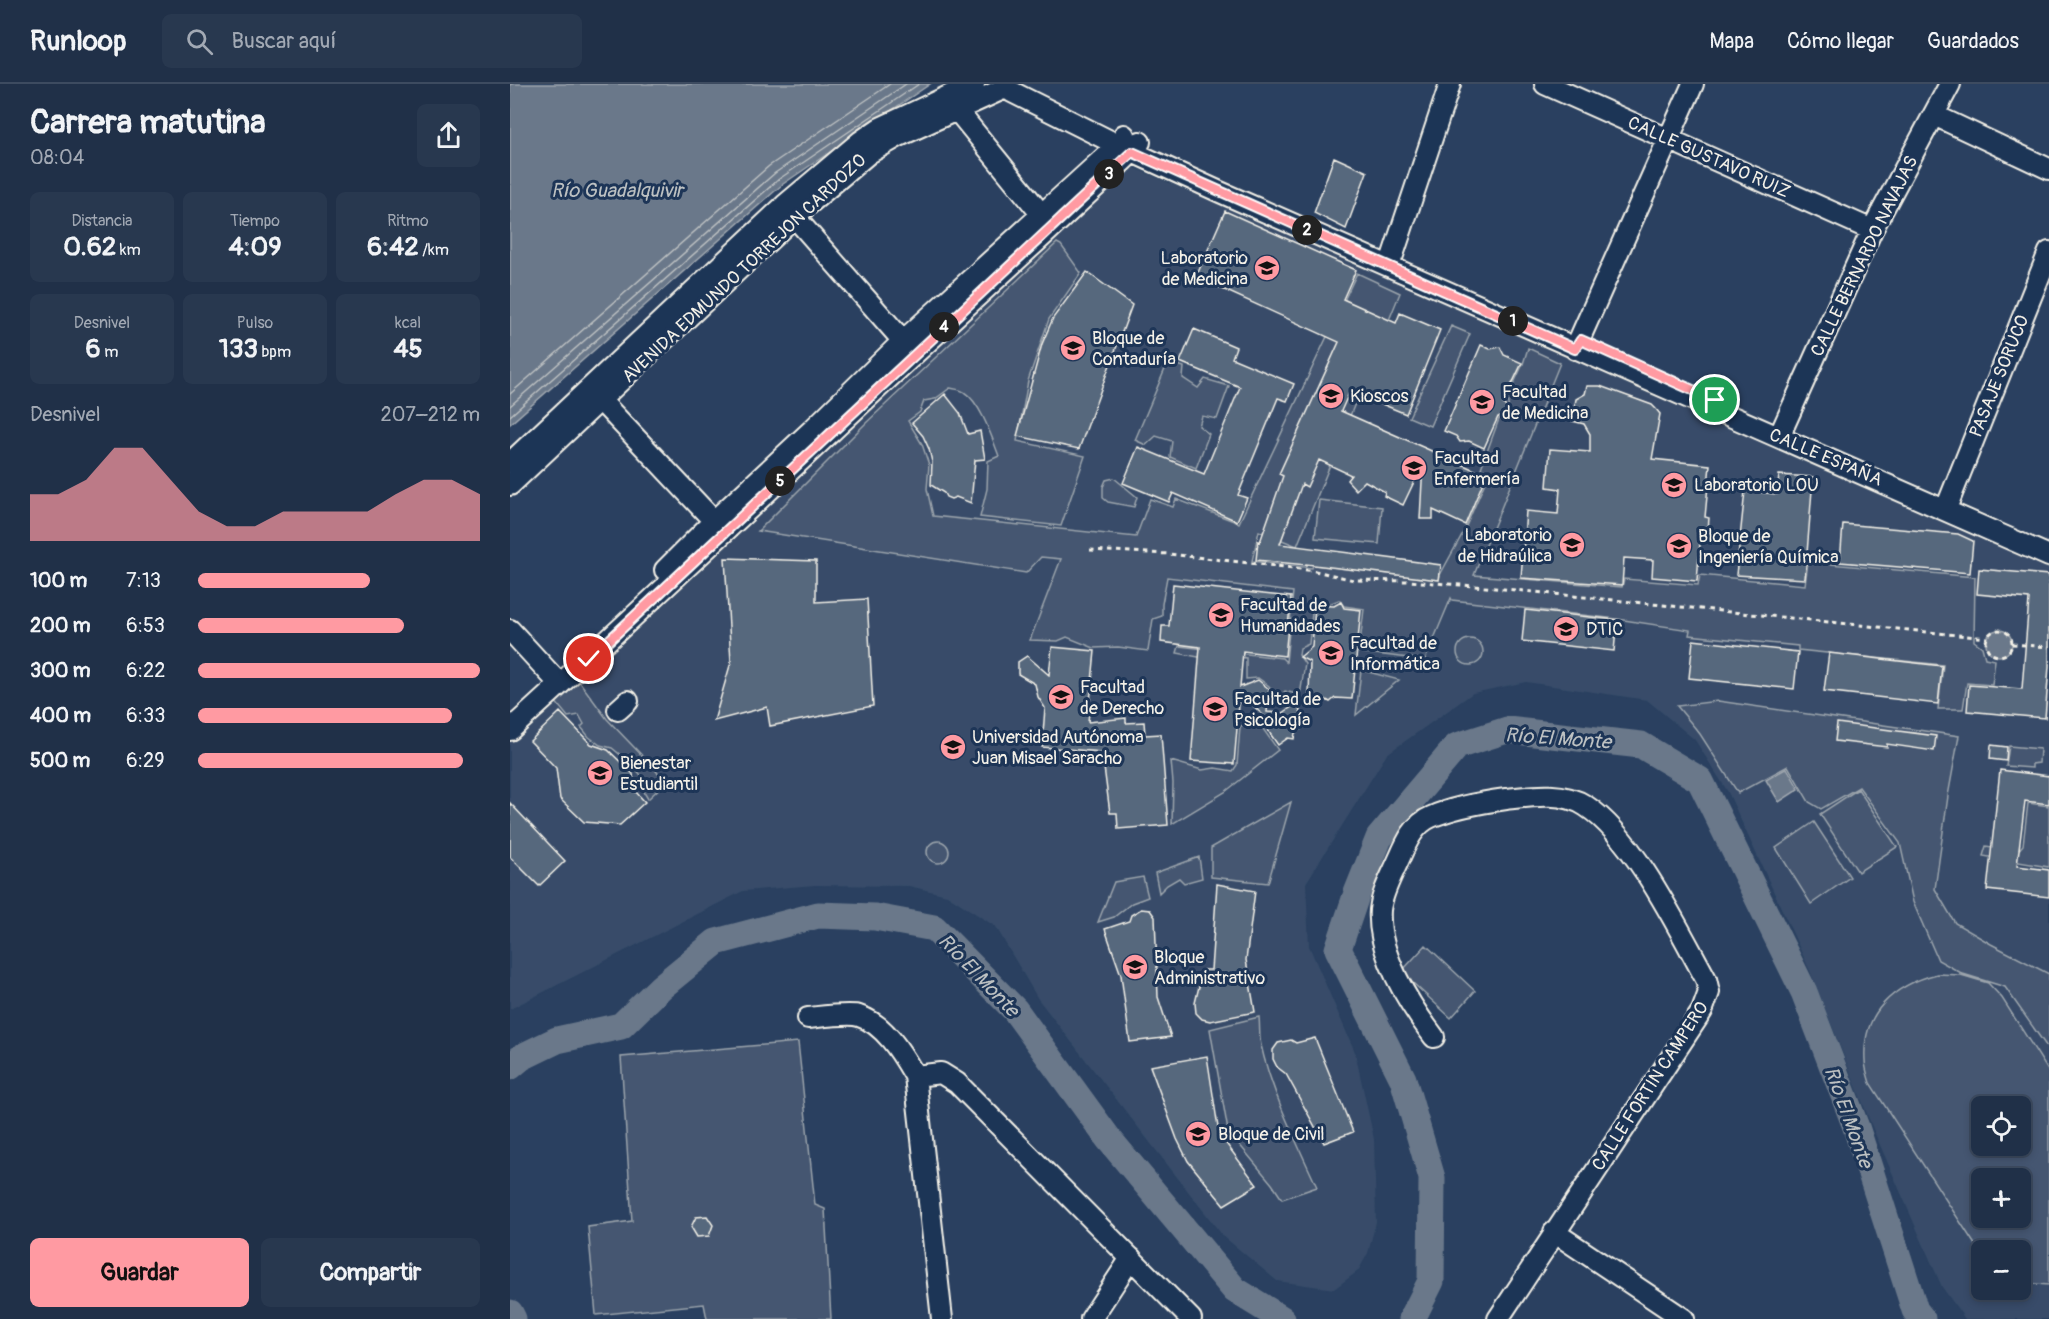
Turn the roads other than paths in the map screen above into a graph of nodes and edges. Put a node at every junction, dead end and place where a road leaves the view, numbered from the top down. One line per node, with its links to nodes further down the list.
1 (974, 84): 12 (street, AVENIDA EDMUNDO TORREJON CARDOZO)
2 (1450, 84): 16 (street)
3 (1545, 84): 9 (street, CALLE GUSTAVO RUIZ)
4 (1693, 84): 9 (street)
5 (1950, 84): 8 (street, CALLE BERNARDO NAVAJAS)
6 (1012, 87): 7 (street, AVENIDA EDMUNDO TORREJON CARDOZO); 10 (street, CALLE ESPAÑA)
7 (956, 109): 12 (street, AVENIDA EDMUNDO TORREJON CARDOZO); 13 (street)
8 (1934, 115): 11 (street); 14 (street, CALLE BERNARDO NAVAJAS)
9 (1669, 138): 14 (street, CALLE GUSTAVO RUIZ); 18 (street)
10 (1129, 143): 13 (street); 16 (street, CALLE ESPAÑA); 18 (street, CALLE ESPAÑA); 30 (street)
11 (2049, 169)
12 (790, 210): 17 (street); 19 (street, AVENIDA EDMUNDO TORREJON CARDOZO); 21 (street, AVENIDA EDMUNDO TORREJON CARDOZO)
13 (1042, 214): 17 (street)
14 (1872, 230): 20 (street, CALLE BERNARDO NAVAJAS)
15 (2049, 252): 23 (street, PASAJE SORUCO)
16 (1393, 255): 18 (street, CALLE ESPAÑA)
17 (903, 341): 24 (street)
18 (1578, 344): 20 (street, CALLE ESPAÑA); 26 (street, CALLE ESPAÑA)
19 (600, 400): 22 (street, AVENIDA EDMUNDO TORREJON CARDOZO); 24 (street)
20 (1782, 430): 23 (street, CALLE ESPAÑA)
21 (510, 463)
22 (510, 485)
23 (1949, 501): 25 (street, CALLE ESPAÑA)
24 (714, 521): 28 (street)
25 (2049, 545)
26 (2049, 556)
27 (510, 630): 28 (street)
28 (555, 679): 29 (street)
29 (510, 716)
30 (510, 730)
31 (808, 1018): 33 (street)
32 (1434, 1036): 34 (street, CALLE FORTIN CAMPERO)
33 (915, 1076): 35 (street); 36 (street)
34 (1554, 1232): 39 (street, CALLE FORTIN CAMPERO); 40 (street)
35 (1131, 1258): 37 (street); 38 (street)
36 (942, 1319)
37 (1091, 1319)
38 (1191, 1319)
39 (1498, 1319)
40 (1684, 1319)

